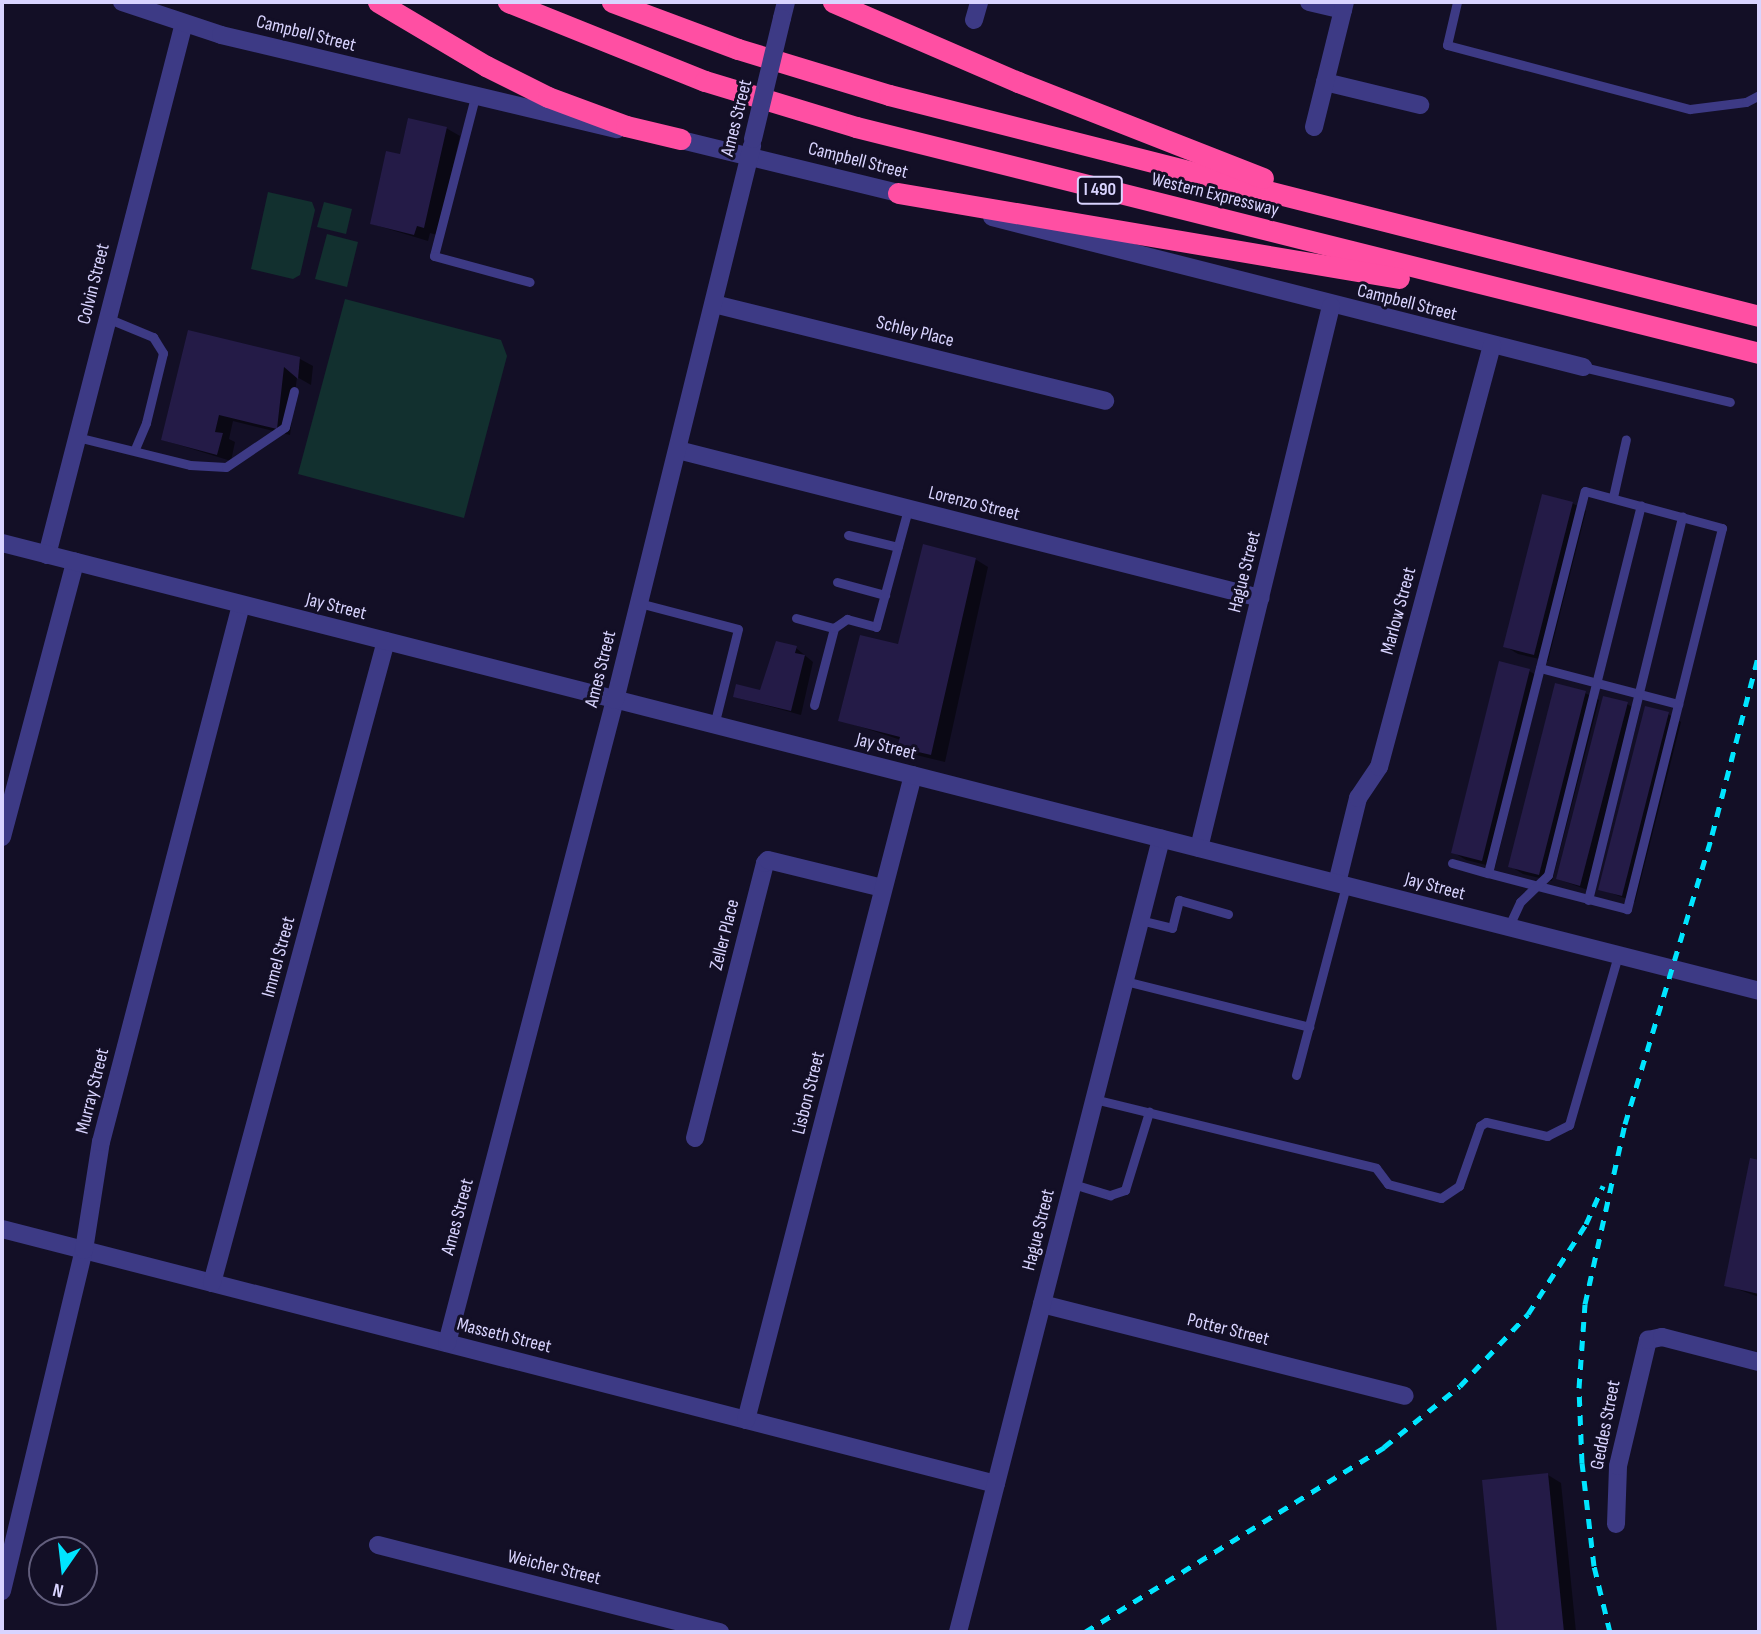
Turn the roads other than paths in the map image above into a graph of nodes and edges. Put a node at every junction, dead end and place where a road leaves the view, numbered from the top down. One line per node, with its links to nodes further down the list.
1 (122, 2): 12 (street, Campbell Street)
2 (379, 2): 18 (highway)
3 (508, 2): 25 (highway, Western Expressway / I 490)
4 (612, 2): 21 (highway, Western Expressway / I 490)
5 (833, 2): 21 (highway)
6 (979, 2): 11 (street)
7 (1309, 2): 9 (street)
8 (1457, 2): 14 (lane)
9 (1344, 6): 13 (street)
10 (784, 10): 19 (street, Ames Street, bridge)
11 (974, 20)
12 (184, 23): 15 (street, Campbell Street); 27 (street, Colvin Street)
13 (1325, 82): 16 (street); 17 (street)
14 (1759, 95)
15 (475, 97): 18 (street, Campbell Street); 22 (lane)
16 (1420, 105)
17 (1314, 127)
18 (680, 139): 19 (street, Campbell Street)
19 (751, 147): 20 (street, Campbell Street); 23 (street, Ames Street)
20 (898, 193): 24 (street, Campbell Street); 25 (highway)
21 (1434, 235): 26 (highway, Western Expressway / I 490)
22 (530, 282)
23 (714, 304): 32 (street, Schley Place); 37 (street, Ames Street)
24 (1331, 306): 28 (street, Campbell Street); 49 (street, Hague Street)
25 (1582, 310): 29 (highway, Western Expressway / I 490)
26 (1759, 316)
27 (107, 318): 34 (street, Colvin Street); 36 (lane)
28 (1492, 345): 30 (street, Campbell Street); 68 (street, Marlow Street)
29 (1759, 353)
30 (1583, 367): 33 (lane)
31 (294, 391): 36 (lane)
32 (1105, 401)
33 (1730, 402)
34 (77, 437): 36 (lane); 45 (street, Colvin Street)
35 (1626, 439): 38 (lane)
36 (135, 449)
37 (678, 450): 40 (street, Lorenzo Street); 50 (street, Ames Street)
38 (1612, 497): 39 (lane); 55 (lane)
39 (1642, 506): 41 (lane); 56 (lane)
40 (908, 509): 44 (lane); 49 (street, Lorenzo Street)
41 (1682, 516): 57 (lane); 59 (lane)
42 (848, 535): 44 (lane)
43 (2, 543): 45 (street, Jay Street)
44 (898, 547): 48 (lane)
45 (47, 555): 46 (street, Jay Street)
46 (75, 562): 51 (street, Jay Street); 63 (street)
47 (836, 582): 48 (lane)
48 (885, 595): 53 (lane)
49 (1260, 598): 65 (street, Hague Street)
50 (639, 603): 58 (street, Ames Street); 61 (lane)
51 (241, 605): 54 (street, Jay Street); 85 (street, Murray Street)
52 (796, 618): 53 (lane)
53 (834, 628): 60 (lane)
54 (386, 641): 58 (street, Jay Street); 86 (street, Immel Street)
55 (1540, 668): 56 (lane); 67 (lane)
56 (1595, 683): 57 (lane); 69 (lane)
57 (1638, 693): 59 (lane); 71 (lane)
58 (615, 700): 61 (street, Jay Street); 88 (street, Ames Street)
59 (1678, 704): 71 (lane)
60 (814, 705)
61 (714, 725): 62 (street, Jay Street)
62 (914, 775): 64 (street, Jay Street); 70 (street, Lisbon Street)
63 (2, 836)
64 (1161, 839): 65 (street, Jay Street); 73 (street, Hague Street)
65 (1199, 848): 68 (street, Jay Street)
66 (1452, 863): 67 (lane)
67 (1488, 873): 69 (lane)
68 (1342, 885): 74 (street, Jay Street); 78 (lane)
69 (1534, 887): 71 (lane); 74 (lane)
70 (883, 888): 82 (street, Zeller Place); 91 (street, Lisbon Street)
71 (1588, 900)
72 (1228, 914): 73 (lane)
73 (1140, 920): 76 (street, Hague Street)
74 (1508, 928): 75 (street, Jay Street)
75 (1618, 955): 77 (street, Jay Street); 81 (lane)
76 (1125, 981): 78 (lane); 80 (street, Hague Street)
77 (1759, 991)
78 (1309, 1027): 79 (lane)
79 (1296, 1074)
80 (1094, 1099): 81 (lane); 83 (street, Hague Street)
81 (1149, 1112): 83 (lane)
82 (695, 1138)
83 (1073, 1184): 87 (street, Hague Street)
84 (2, 1229): 85 (street, Masseth Street)
85 (84, 1250): 86 (street, Masseth Street); 93 (street, Murray Street)
86 (212, 1283): 88 (street, Masseth Street)
87 (1042, 1304): 90 (street, Potter Street); 92 (street, Hague Street)
88 (447, 1343): 91 (street, Masseth Street)
89 (1759, 1362): 94 (street, Geddes Street)
90 (1405, 1396)
91 (746, 1420): 92 (street, Masseth Street)
92 (996, 1485): 98 (street, Hague Street)
93 (11, 1523): 96 (street, Murray Street)
94 (1616, 1524)
95 (378, 1545): 97 (street, Weicher Street)
96 (2, 1591)
97 (720, 1632)
98 (958, 1632)

